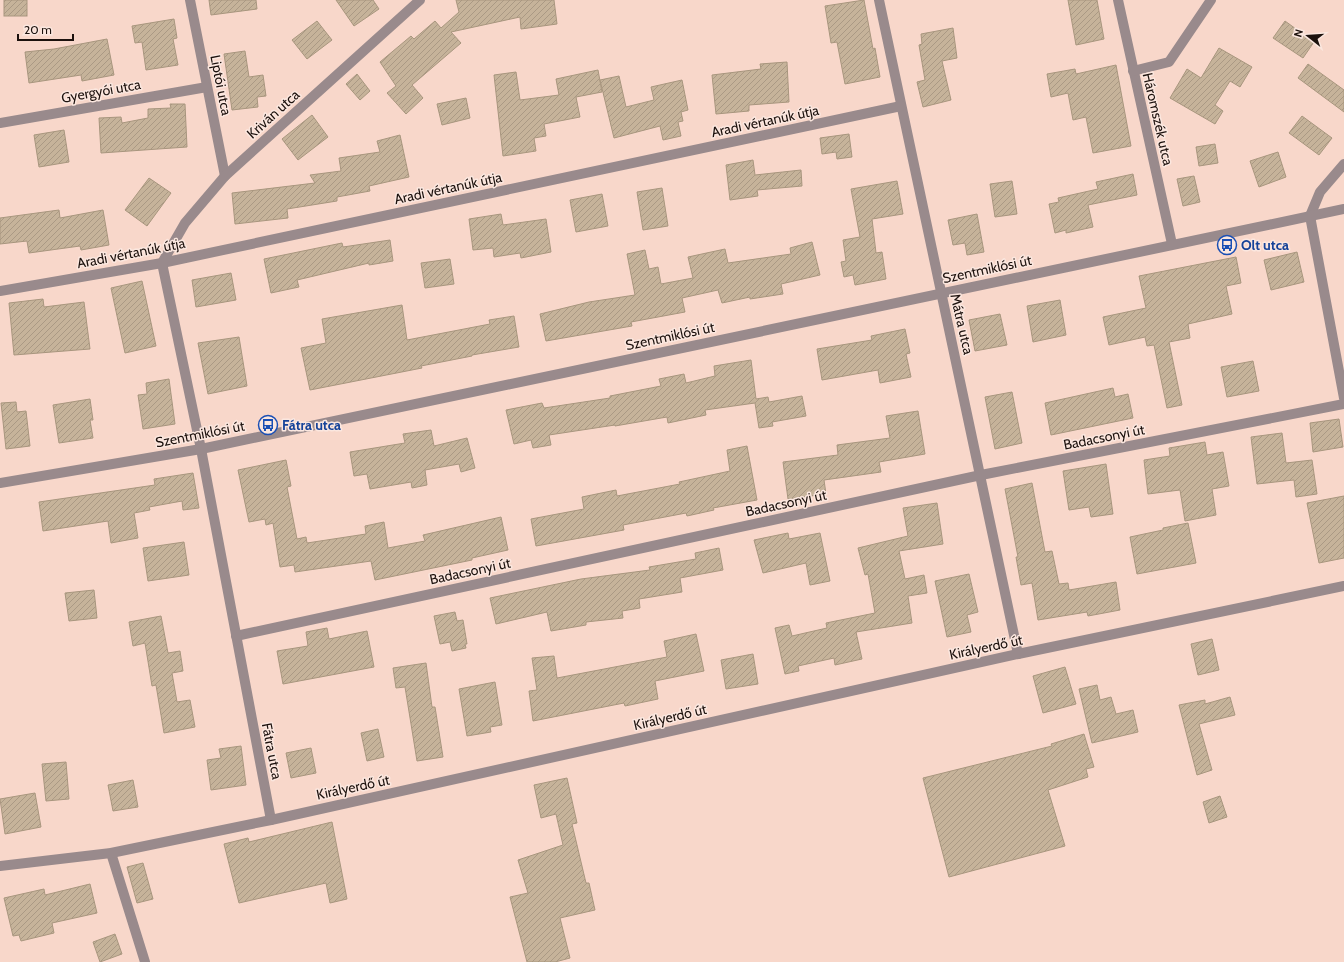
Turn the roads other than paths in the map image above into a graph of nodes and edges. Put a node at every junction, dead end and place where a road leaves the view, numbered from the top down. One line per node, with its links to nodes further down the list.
1 (190, 0): 7 (street, Liptói utca)
2 (420, 0): 11 (street, Kriván utca)
3 (879, 0): 8 (street, Mátra utca)
4 (1118, 0): 6 (street, Háromszék utca)
5 (1211, 0): 6 (street)
6 (1133, 71): 14 (street, Háromszék utca)
7 (207, 87): 9 (street, Gyergyói utca); 11 (street, Liptói utca)
8 (901, 106): 15 (street, Aradi vértanúk útja); 17 (street, Mátra utca)
9 (0, 123)
10 (1344, 164): 13 (street)
11 (225, 176): 15 (street, Kriván utca)
12 (1344, 209): 13 (street, Szentmiklósi út)
13 (1310, 216): 14 (street, Szentmiklósi út); 18 (street)
14 (1172, 244): 17 (street, Szentmiklósi út)
15 (162, 263): 16 (street, Aradi vértanúk útja); 20 (street, Fátra utca)
16 (0, 291)
17 (940, 294): 20 (street, Szentmiklósi út); 21 (street, Mátra utca)
18 (1344, 398)
19 (1344, 404): 21 (street, Badacsonyi út)
20 (201, 449): 22 (street, Szentmiklósi út); 24 (street, Fátra utca)
21 (981, 475): 24 (street, Badacsonyi út); 25 (street, Mátra utca)
22 (0, 483)
23 (1344, 586): 25 (street, Királyerdő út)
24 (236, 636): 26 (street, Fátra utca)
25 (1018, 654): 26 (street, Királyerdő út)
26 (271, 820): 27 (street, Királyerdő út)
27 (111, 853): 28 (street, Királyerdő út); 29 (street)
28 (0, 866)
29 (145, 962)

